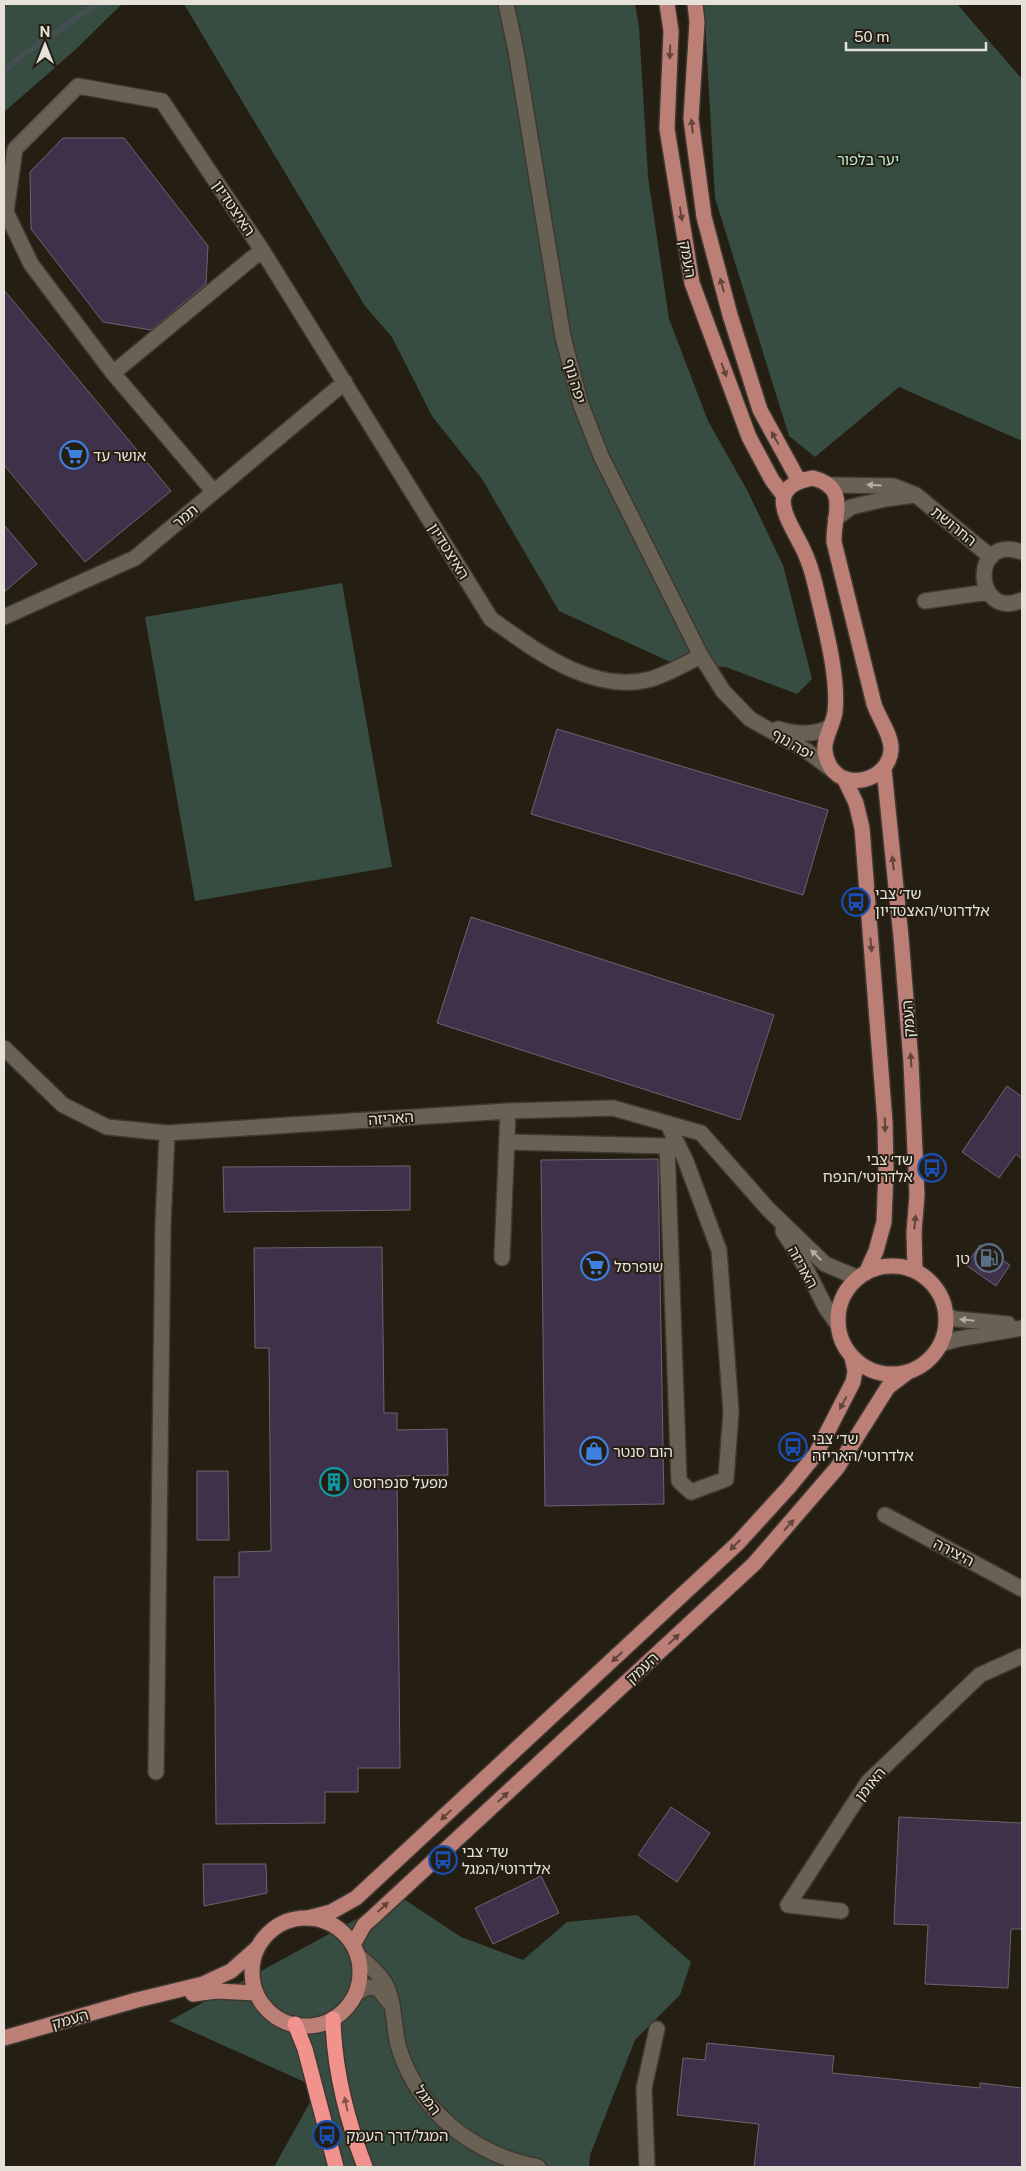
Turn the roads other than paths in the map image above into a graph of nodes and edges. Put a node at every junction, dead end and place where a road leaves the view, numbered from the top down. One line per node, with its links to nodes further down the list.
1 (506, 4): 19 (street, יפה נוף)
2 (667, 4): 11 (main road, העמק, one-way to 11)
3 (695, 4): 7 (main road, העמק, one-way to 3)
4 (262, 250): 5 (street); 5 (street, האיצטדיון); 6 (street, האיצטדיון)
5 (113, 373): 9 (street, האיצטדיון)
6 (345, 382): 9 (street, תמר); 19 (street, האיצטדיון)
7 (799, 481): 8 (main road); 11 (main road)
8 (830, 485): 10 (street, החרושת, one-way to 8); 12 (main road, העמק)
9 (214, 492): 18 (street, תמר)
10 (916, 495): 12 (street); 14 (street, החרושת)
11 (784, 496): 21 (main road, העמק)
12 (835, 518): 22 (main road, העמק)
13 (1022, 552): 14 (street)
14 (991, 557): 15 (street)
15 (988, 592): 16 (street); 17 (street)
16 (1022, 600)
17 (925, 601)
18 (4, 617)
19 (700, 656): 20 (street, יפה נוף)
20 (750, 719): 21 (street, יפה נוף); 23 (street, יפה נוף)
21 (830, 727): 23 (main road, העמק)
22 (884, 768): 23 (main road); 32 (main road, העמק, one-way to 22)
23 (839, 775): 33 (main road, העמק, one-way to 33)
24 (4, 1048): 27 (street, האריזה)
25 (508, 1111): 26 (street, האריזה); 27 (street, האריזה); 28 (street)
26 (667, 1123): 29 (street); 29 (street); 30 (street, האריזה)
27 (167, 1133): 43 (street)
28 (507, 1142): 29 (street); 31 (street)
29 (667, 1146)
30 (768, 1209): 33 (street, האריזה, one-way to 30); 35 (street, האריזה)
31 (502, 1258)
32 (915, 1271): 33 (main road); 34 (main road)
33 (862, 1276): 35 (main road)
34 (947, 1316): 36 (street, one-way to 34); 37 (main road)
35 (838, 1325): 38 (main road)
36 (1022, 1327): 37 (street)
37 (941, 1344): 39 (main road)
38 (852, 1357): 39 (main road); 45 (main road, העמק, one-way to 45)
39 (908, 1372): 47 (main road, העמק, one-way to 39)
40 (885, 1515): 41 (street, היצירה)
41 (1022, 1589)
42 (1022, 1656): 44 (street, האומן)
43 (156, 1772)
44 (841, 1911)
45 (308, 1918): 46 (main road); 47 (main road)
46 (257, 1948): 48 (main road); 50 (main road, העמק)
47 (355, 1949): 49 (main road); 51 (street, המגל)
48 (256, 1993): 50 (main road, העמק); 53 (main road)
49 (356, 1993): 51 (street, המגל); 52 (main road)
50 (136, 2000): 55 (main road, העמק)
51 (391, 2006): 58 (street, המגל)
52 (333, 2019): 53 (main road); 57 (highway, one-way to 52)
53 (295, 2024): 56 (highway)
54 (657, 2029): 59 (street)
55 (4, 2038)
56 (336, 2167)
57 (365, 2167)
58 (538, 2167)
59 (647, 2167)

